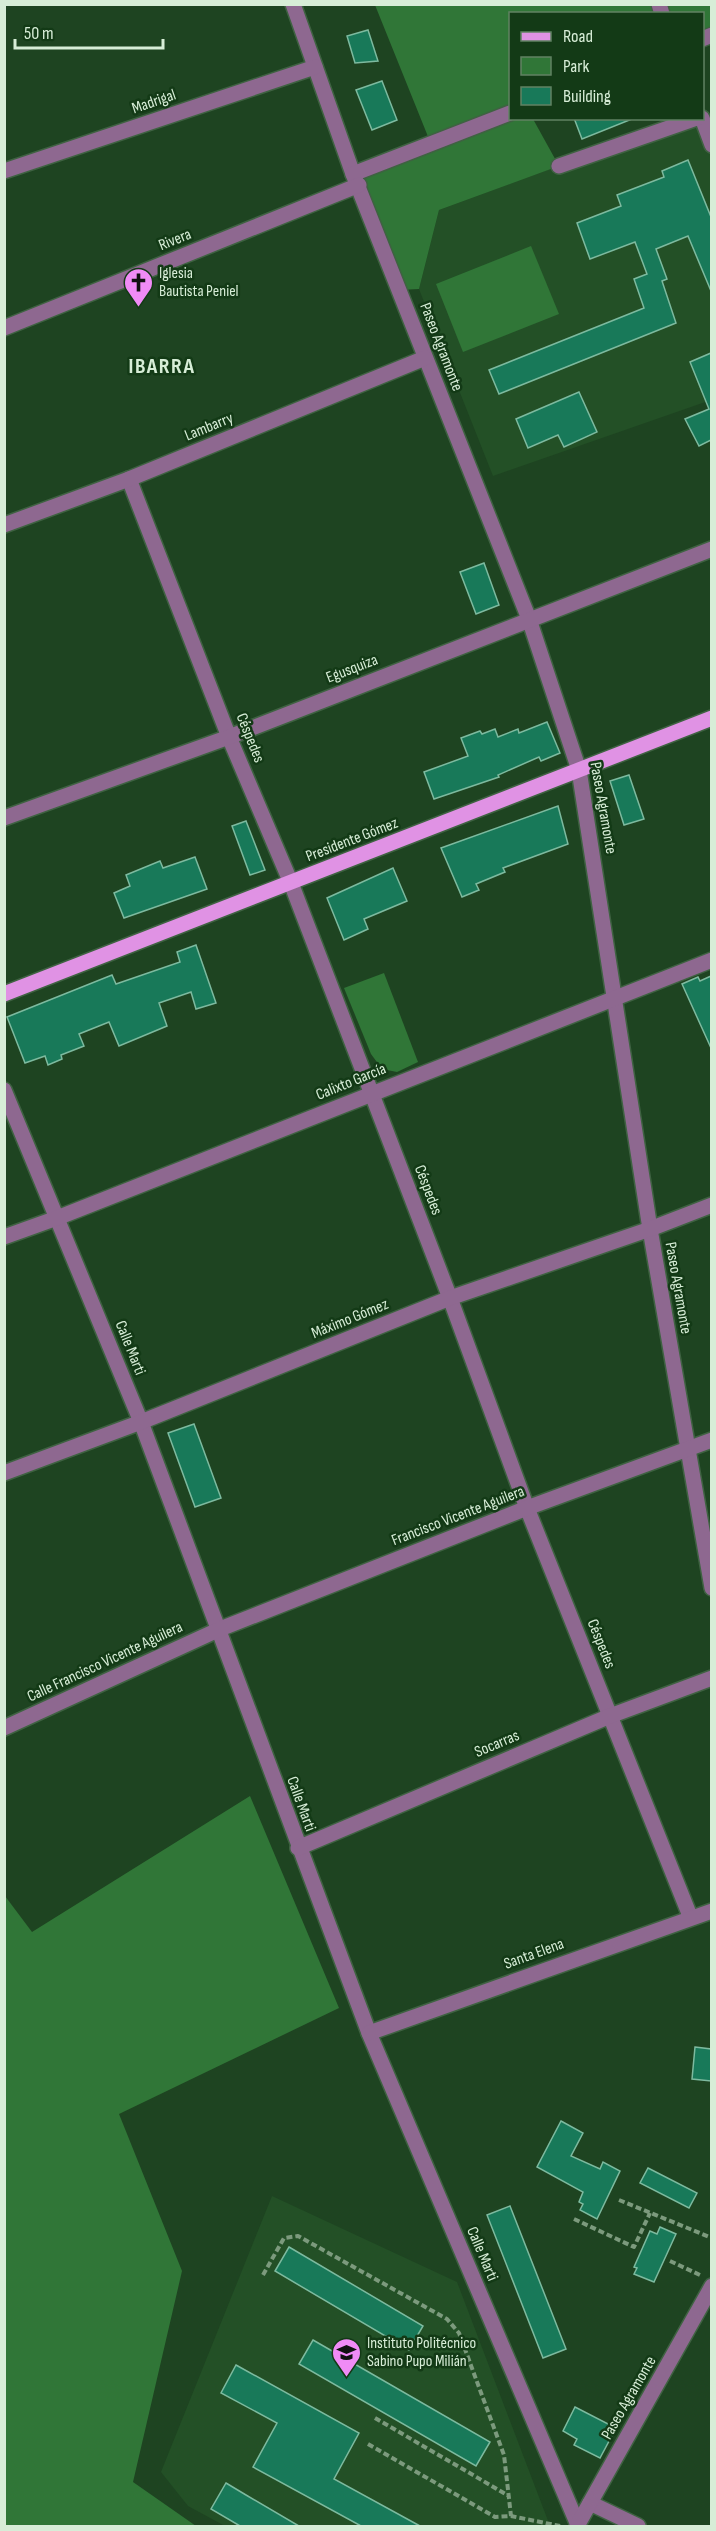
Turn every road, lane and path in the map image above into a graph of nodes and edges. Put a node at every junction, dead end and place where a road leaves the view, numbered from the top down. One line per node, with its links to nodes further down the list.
1 (293, 4): 2 (street, Paseo Agramonte)
2 (315, 67): 8 (street, Madrigal); 9 (street, Paseo Agramonte)
3 (509, 113): 9 (street, Rivera)
4 (694, 120): 7 (street)
5 (701, 120): 6 (street)
6 (711, 145)
7 (559, 166)
8 (4, 171)
9 (356, 179): 10 (street, Rivera); 11 (street, Paseo Agramonte)
10 (4, 328)
11 (425, 358): 12 (street, Lambarry); 15 (street, Paseo Agramonte)
12 (129, 479): 13 (street, Lambarry); 17 (street, Céspedes)
13 (4, 525)
14 (711, 549): 15 (street, Egusquiza)
15 (529, 619): 17 (street, Egusquiza); 18 (street, Paseo Agramonte)
16 (711, 718): 18 (main road, Presidente Gómez)
17 (229, 737): 19 (street, Egusquiza); 20 (street, Céspedes)
18 (579, 770): 20 (main road, Presidente Gómez); 23 (street, Paseo Agramonte)
19 (4, 818)
20 (291, 883): 22 (main road, Presidente Gómez); 25 (street, Céspedes)
21 (711, 960): 23 (street, Calixto García)
22 (4, 994)
23 (615, 997): 25 (street, Calixto García); 28 (street, Paseo Agramonte)
24 (4, 1090): 27 (street, Calle Marti)
25 (371, 1093): 27 (street, Calixto García); 30 (street, Céspedes)
26 (711, 1205): 28 (street, Máximo Gómez)
27 (57, 1218): 29 (street, Calixto García); 31 (street, Calle Marti)
28 (650, 1229): 30 (street, Máximo Gómez); 33 (street, Paseo Agramonte)
29 (4, 1237)
30 (450, 1298): 31 (street, Máximo Gómez); 35 (street, Céspedes)
31 (141, 1422): 34 (street, Máximo Gómez); 37 (street, Calle Marti)
32 (711, 1440): 33 (street, Francisco Vicente Aguilera)
33 (687, 1449): 35 (street, Francisco Vicente Aguilera); 36 (street, Paseo Agramonte)
34 (4, 1473)
35 (527, 1508): 37 (street, Francisco Vicente Aguilera); 39 (street, Céspedes)
36 (711, 1588)
37 (220, 1629): 40 (street, Calle Francisco Vicente Aguilera); 41 (street, Calle Marti)
38 (711, 1678): 39 (street, Socarras)
39 (610, 1716): 41 (street, Socarras); 43 (street, Céspedes)
40 (4, 1728)
41 (298, 1848): 44 (street, Calle Marti)
42 (711, 1911): 43 (street, Santa Elena)
43 (690, 1916): 44 (street, Santa Elena)
44 (369, 2033): 58 (street, Calle Marti)
45 (619, 2200): 46 (path)
46 (650, 2213): 47 (path); 48 (path)
47 (574, 2220)
48 (711, 2238)
49 (670, 2262): 51 (path)
50 (262, 2275): 54 (path)
51 (706, 2281): 55 (street, Paseo Agramonte)
52 (375, 2418): 54 (path)
53 (368, 2444): 56 (path)
54 (509, 2496): 56 (path)
55 (590, 2503): 58 (street, Paseo Agramonte); 59 (street)
56 (511, 2516): 57 (path)
57 (562, 2526)
58 (578, 2526)
59 (638, 2526)

